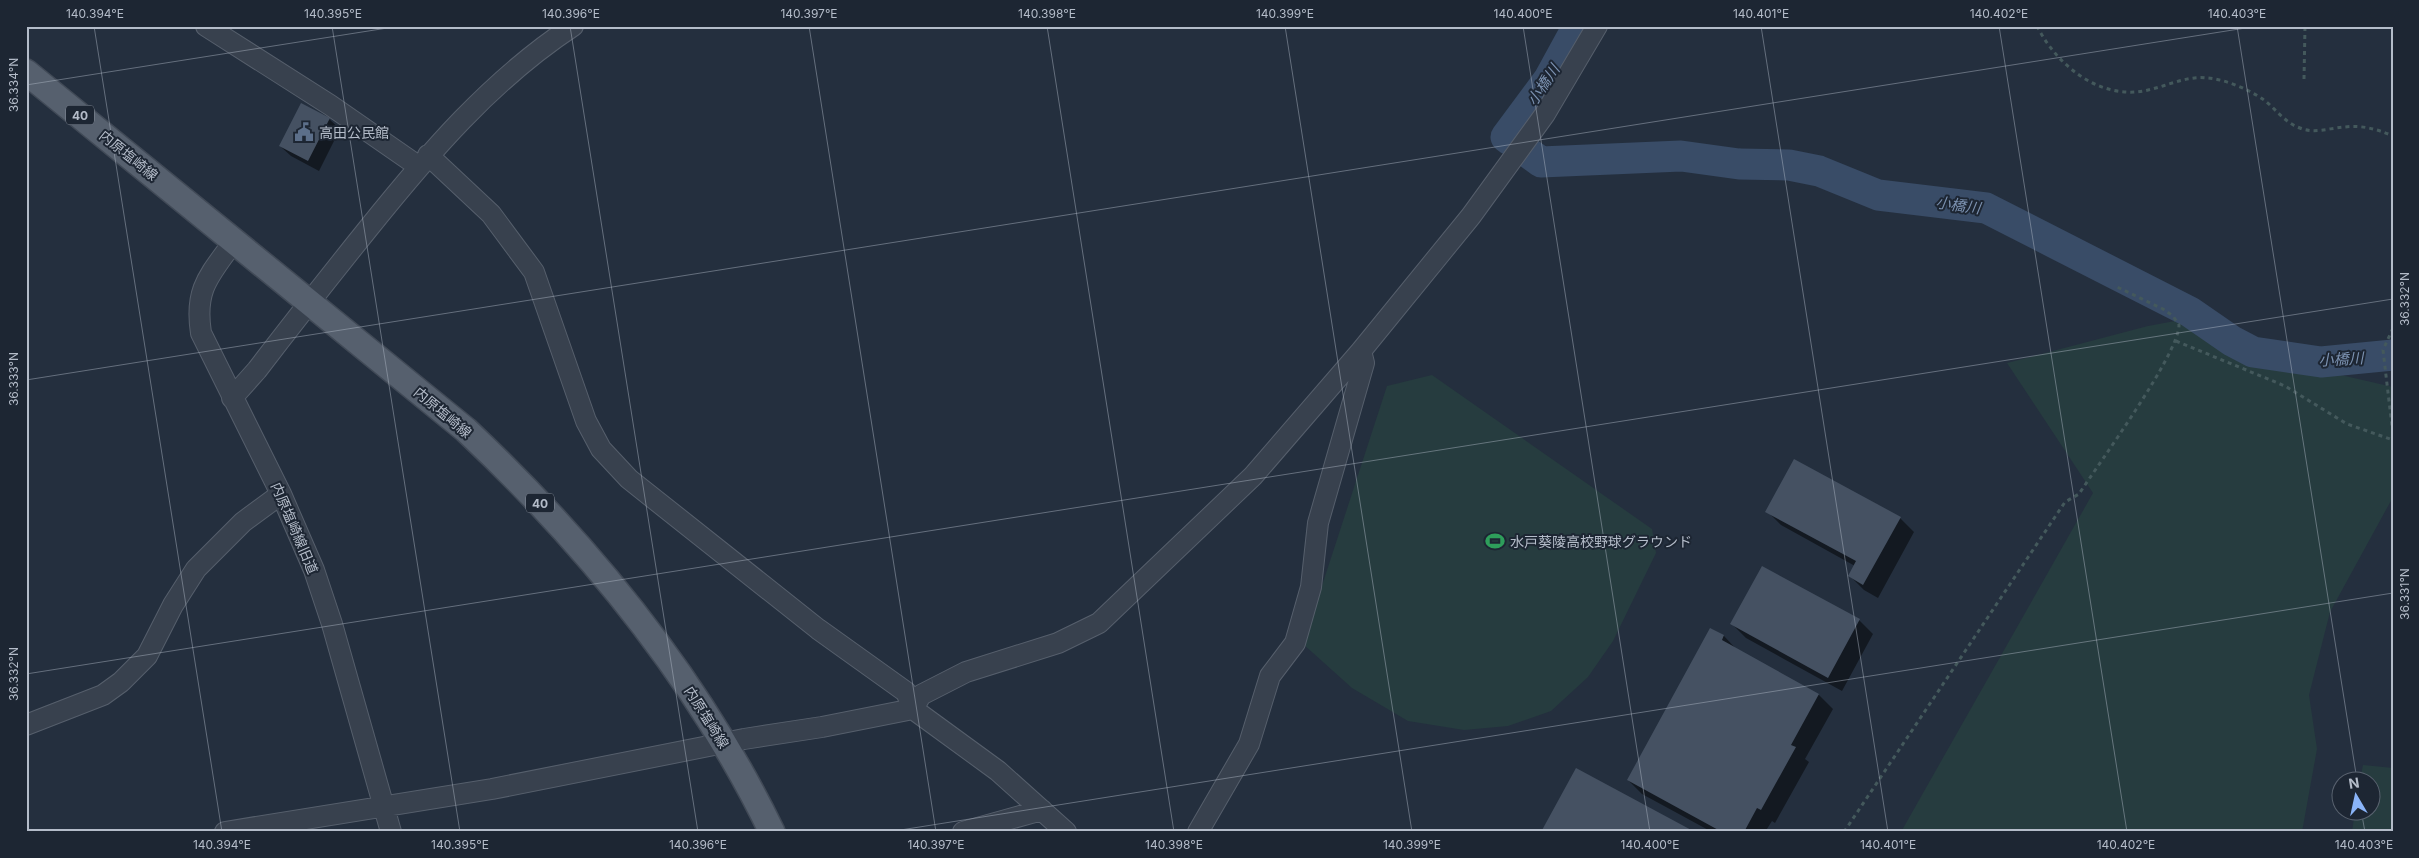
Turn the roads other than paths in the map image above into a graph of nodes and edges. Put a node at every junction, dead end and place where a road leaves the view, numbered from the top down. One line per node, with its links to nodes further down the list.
1 (206, 26): 5 (street)
2 (573, 26): 5 (street)
3 (1598, 26): 8 (street)
4 (26, 72): 6 (main road, 内原塩崎線 / 40)
5 (423, 160): 7 (street); 11 (street)
6 (234, 241): 7 (main road, 内原塩崎線 / 40); 9 (street, 内原塩崎線旧道)
7 (310, 302): 9 (street); 13 (main road, 内原塩崎線 / 40)
8 (1361, 351): 11 (street); 21 (street)
9 (232, 398): 10 (street, 内原塩崎線旧道)
10 (281, 494): 12 (street); 14 (street, 内原塩崎線旧道)
11 (914, 709): 13 (street); 15 (street)
12 (26, 725)
13 (724, 744): 14 (street); 18 (main road, 内原塩崎線 / 40)
14 (385, 807): 16 (street); 17 (street, 内原塩崎線旧道)
15 (1042, 810): 19 (street); 20 (street)
16 (225, 832)
17 (391, 832)
18 (772, 832)
19 (964, 832)
20 (1066, 832)
21 (1198, 832)

